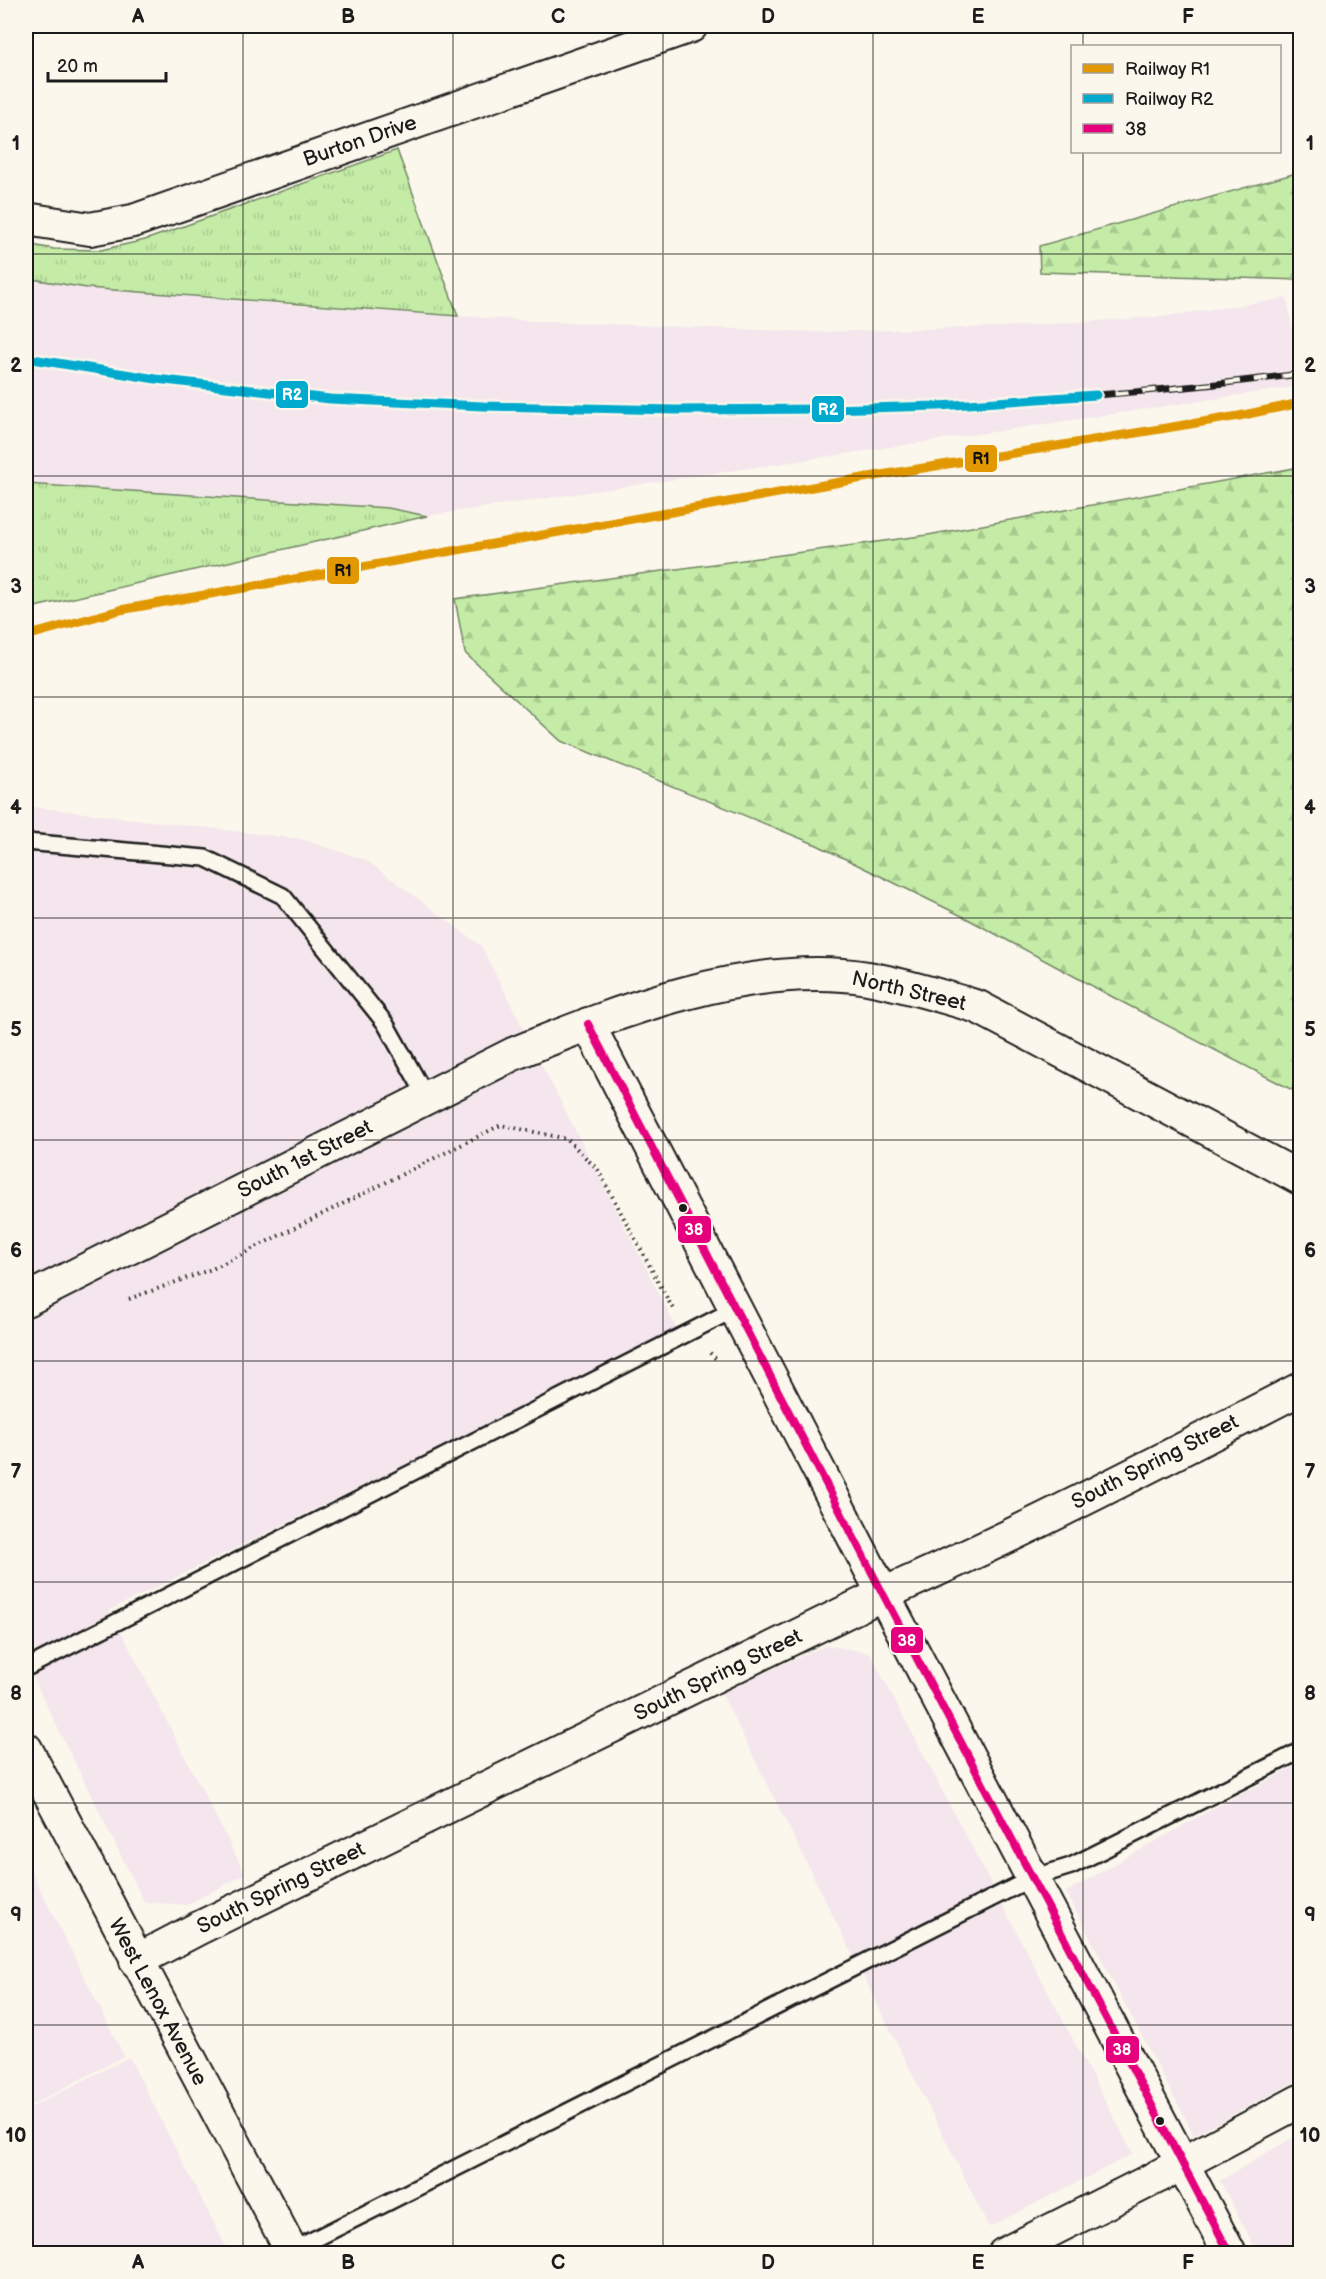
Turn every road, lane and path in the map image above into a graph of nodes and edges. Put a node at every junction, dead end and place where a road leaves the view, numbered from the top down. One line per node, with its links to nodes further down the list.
1 (691, 26): 2 (street, Burton Drive)
2 (26, 219)
3 (26, 842): 5 (lane)
4 (588, 1024): 5 (street, South 1st Street); 6 (street, North Street); 9 (street)
5 (427, 1098): 7 (street, South 1st Street)
6 (1300, 1178)
7 (26, 1299)
8 (129, 1299): 10 (path)
9 (735, 1309): 10 (lane); 13 (street)
10 (686, 1334): 11 (path); 14 (lane)
11 (717, 1360)
12 (1300, 1389): 13 (street, South Spring Street)
13 (883, 1594): 17 (street); 18 (street, South Spring Street)
14 (26, 1668)
15 (26, 1749): 18 (street, West Lenox Avenue)
16 (1300, 1751): 17 (lane)
17 (1032, 1878): 20 (street); 21 (lane)
18 (136, 1961): 21 (street, West Lenox Avenue)
19 (1300, 2101): 20 (street)
20 (1182, 2163): 22 (street); 23 (street)
21 (292, 2252)
22 (1004, 2253)
23 (1230, 2253)

